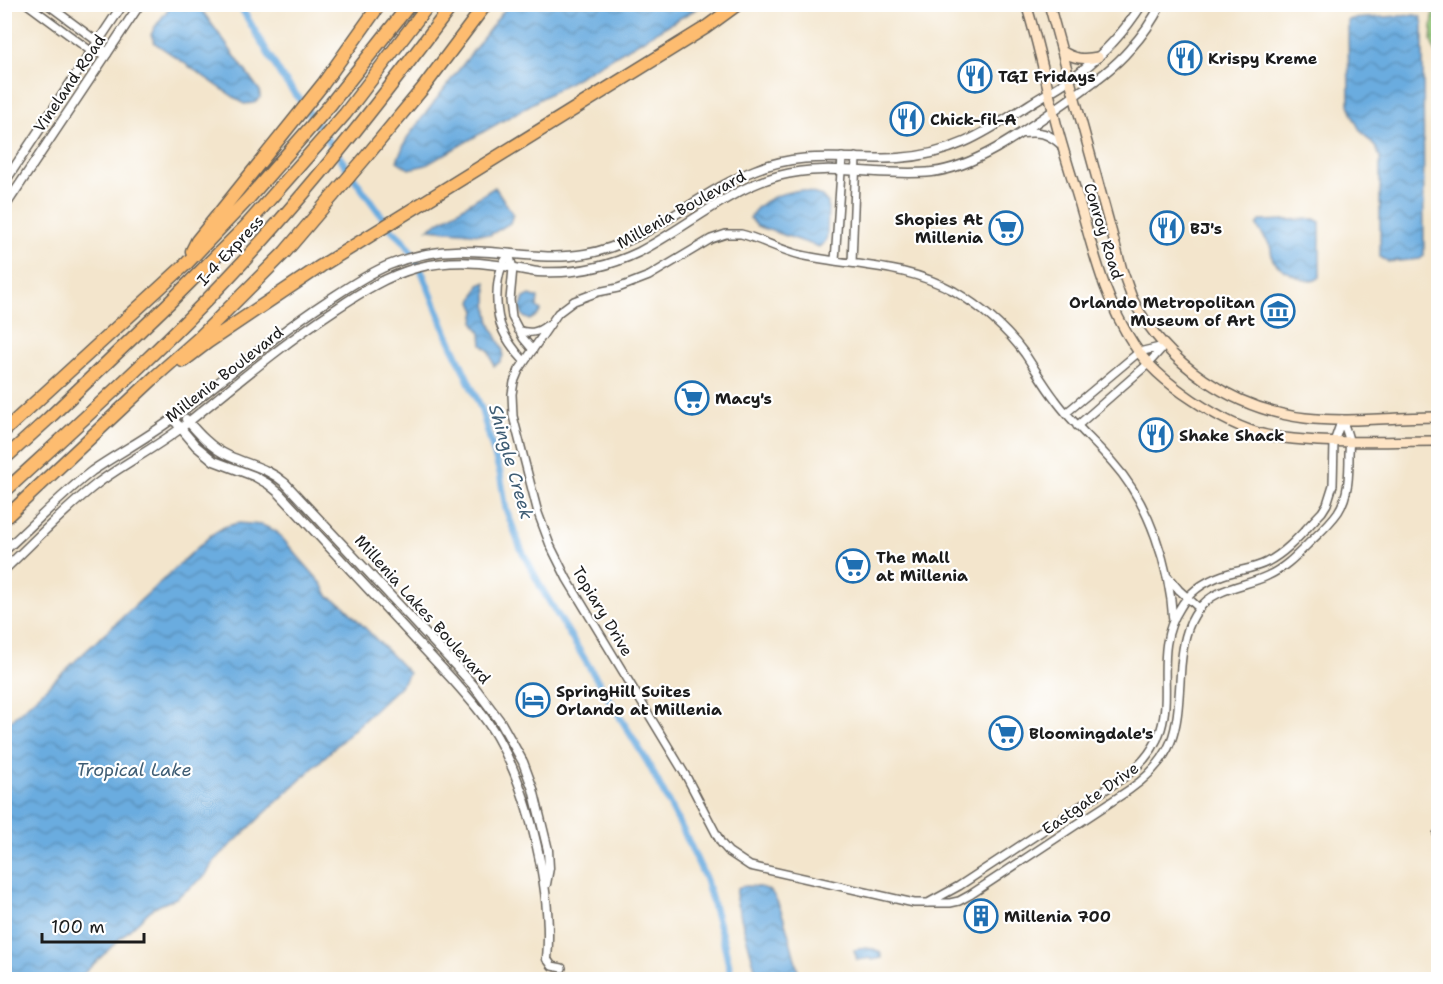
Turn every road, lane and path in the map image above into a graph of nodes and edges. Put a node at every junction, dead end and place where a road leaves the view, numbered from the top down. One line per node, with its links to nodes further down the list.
1 (27, 4): 17 (street)
2 (47, 4): 15 (street)
3 (123, 4): 15 (street, Vineland Road)
4 (140, 4): 18 (street, Vineland Road)
5 (380, 4): 34 (highway)
6 (410, 4): 34 (highway)
7 (429, 4): 58 (highway, I-4 Express)
8 (453, 4): 59 (highway, I-4 Express)
9 (486, 4): 45 (highway)
10 (738, 4): 45 (highway)
11 (1026, 4): 21 (main road, Conroy Road)
12 (1049, 4): 16 (main road, Conroy Road)
13 (1142, 4): 19 (street, Millenia Boulevard)
14 (1161, 4): 22 (street, Millenia Boulevard)
15 (98, 42): 17 (street, Vineland Road); 18 (street)
16 (1062, 51): 19 (main road); 20 (main road, Conroy Road)
17 (92, 52): 18 (street); 30 (street, Vineland Road)
18 (107, 54): 31 (street, Vineland Road)
19 (1098, 57): 20 (street, Millenia Boulevard)
20 (1069, 80): 21 (street, Millenia Boulevard); 22 (main road, Conroy Road)
21 (1049, 93): 23 (main road, Conroy Road); 27 (street, Millenia Boulevard)
22 (1073, 96): 23 (street, Millenia Boulevard); 40 (main road, Conroy Road)
23 (1054, 110): 24 (street, Millenia Boulevard); 25 (main road, Conroy Road)
24 (1018, 134): 25 (street); 29 (street, Millenia Boulevard)
25 (1062, 145): 42 (main road, Conroy Road)
26 (842, 157): 27 (street, Millenia Boulevard); 28 (street); 32 (street, Millenia Boulevard)
27 (856, 157): 29 (street)
28 (841, 169): 29 (street, Millenia Boulevard); 33 (street); 37 (street, Millenia Boulevard)
29 (856, 171): 35 (street)
30 (4, 183)
31 (4, 208)
32 (509, 254): 36 (street); 37 (street); 46 (street, Millenia Boulevard)
33 (835, 261): 35 (street, Topiary Drive); 38 (street, Topiary Drive)
34 (187, 263): 54 (highway)
35 (852, 263): 47 (street, Topiary Drive)
36 (502, 266): 37 (street, Millenia Boulevard); 43 (street); 51 (street, Millenia Boulevard)
37 (513, 268): 39 (street)
38 (551, 322): 39 (street, Topiary Drive); 41 (street, Topiary Drive)
39 (518, 330): 41 (street)
40 (1164, 346): 42 (street); 44 (street); 50 (main road, Conroy Road)
41 (532, 350): 43 (street, Topiary Drive)
42 (1139, 352): 44 (main road, Conroy Road); 47 (street)
43 (524, 361): 67 (street, Topiary Drive)
44 (1149, 364): 52 (street); 55 (main road, Conroy Road)
45 (156, 376): 60 (highway)
46 (181, 413): 49 (street, Millenia Boulevard); 51 (street, Millenia Lakes Boulevard)
47 (1066, 413): 52 (street, Topiary Drive)
48 (1438, 417): 50 (main road, Conroy Road)
49 (173, 419): 53 (street, Millenia Lakes Boulevard); 61 (street, Millenia Boulevard)
50 (1342, 419): 55 (street, Eastgate Drive); 56 (street, Eastgate Drive)
51 (188, 422): 53 (street, Millenia Boulevard); 68 (street, Millenia Lakes Boulevard)
52 (1077, 426): 62 (street, Topiary Drive)
53 (181, 428): 63 (street, Millenia Boulevard); 68 (street, Millenia Lakes Boulevard)
54 (4, 430)
55 (1334, 441): 56 (main road, Conroy Road); 64 (street, Eastgate Drive)
56 (1349, 441): 57 (main road, Conroy Road); 65 (street, Eastgate Drive)
57 (1438, 441)
58 (4, 459)
59 (4, 492)
60 (4, 519)
61 (4, 551)
62 (1164, 566): 64 (street); 66 (street)
63 (4, 570)
64 (1187, 598): 65 (street); 66 (street, Eastgate Drive)
65 (1199, 608): 69 (street, Eastgate Drive)
66 (1173, 621): 69 (street, Eastgate Drive)
67 (764, 870): 69 (street, Eastgate Drive)
68 (544, 890): 70 (street, Millenia Lakes Boulevard)
69 (928, 903)
70 (547, 959): 71 (street)
71 (562, 968)

